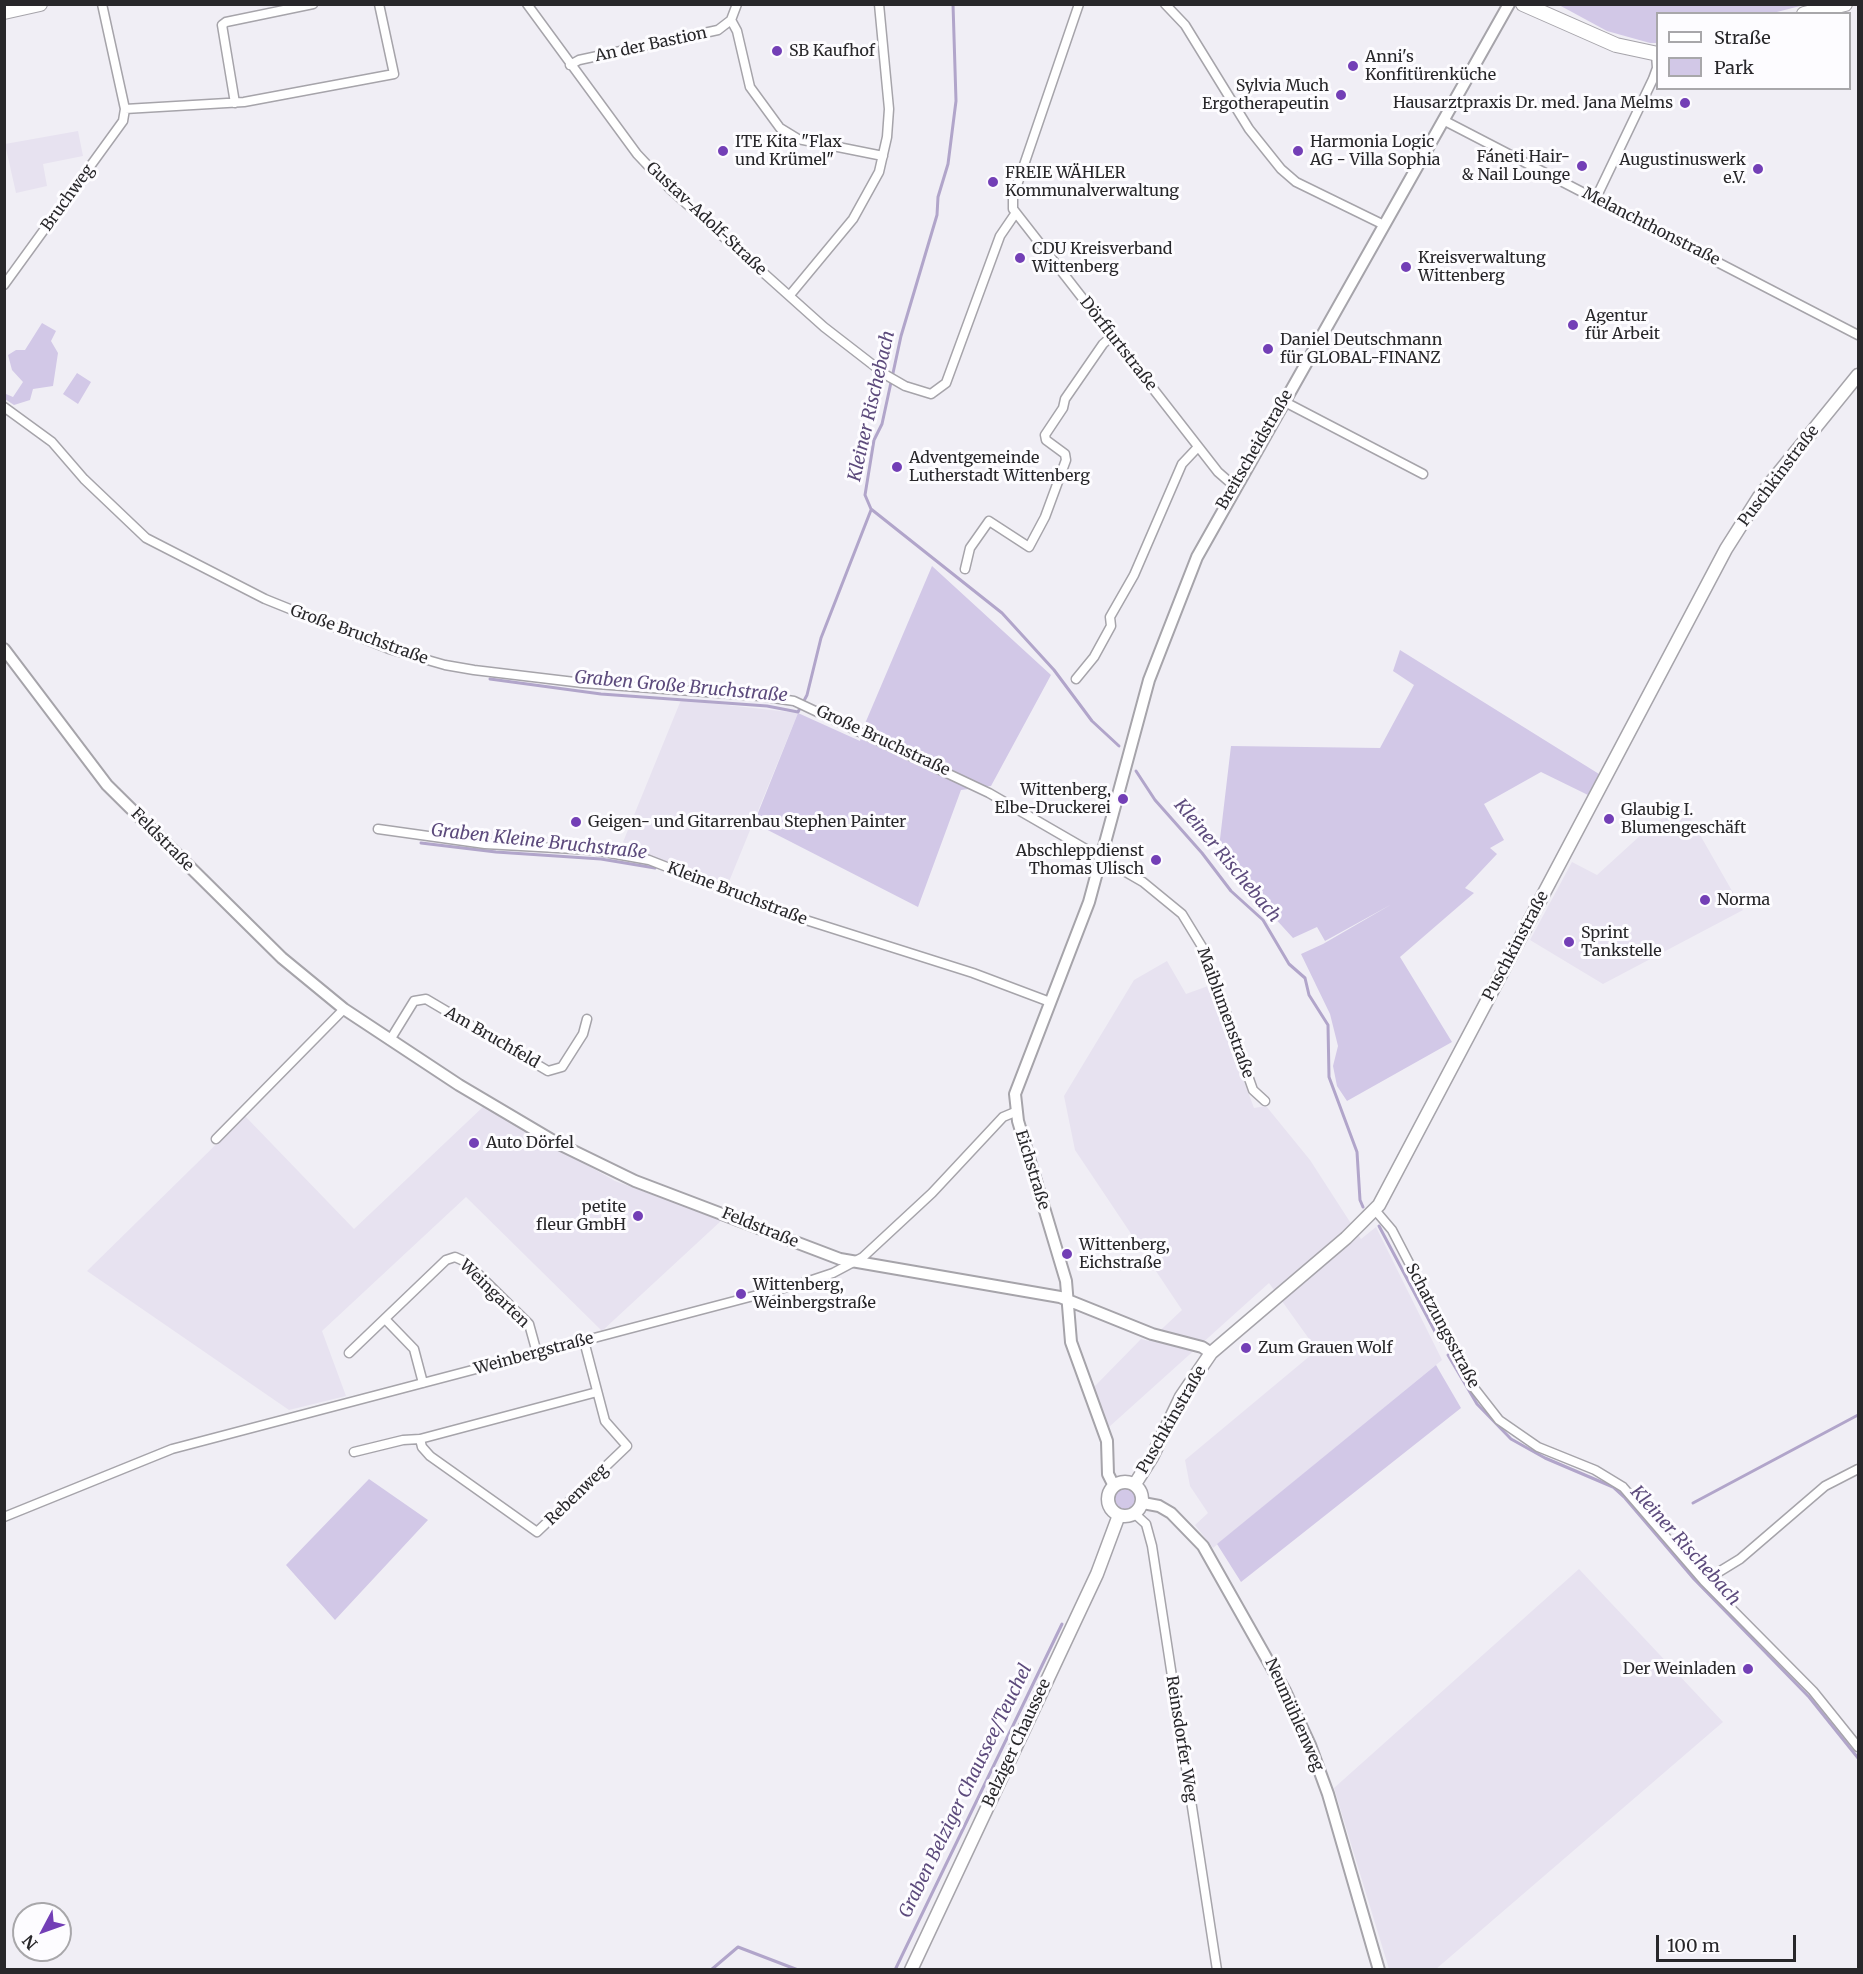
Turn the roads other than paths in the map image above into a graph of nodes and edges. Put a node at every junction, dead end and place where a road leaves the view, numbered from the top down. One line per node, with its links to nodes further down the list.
1 (40, 4): 13 (main road)
2 (102, 4): 20 (street)
3 (313, 4): 19 (street)
4 (380, 4): 19 (street)
5 (527, 4): 17 (street, Gustav-Adolf-Straße)
6 (737, 4): 15 (street)
7 (879, 4): 22 (street)
8 (1079, 4): 24 (street)
9 (1165, 4): 25 (street)
10 (1509, 4): 21 (street, Breitscheidstraße)
11 (1523, 4): 16 (main road)
12 (1845, 4): 14 (main road)
13 (4, 12)
14 (1812, 12)
15 (731, 20): 17 (street, An der Bastion); 22 (street)
16 (1656, 54)
17 (570, 65): 27 (street, Gustav-Adolf-Straße)
18 (1656, 71): 23 (street)
19 (235, 103): 20 (street)
20 (125, 109): 26 (street, Bruchweg)
21 (1443, 120): 23 (street, Melanchthonstraße); 25 (street, Breitscheidstraße)
22 (883, 156): 27 (street)
23 (1596, 198): 28 (street, Melanchthonstraße)
24 (1016, 214): 27 (street, Gustav-Adolf-Straße); 29 (street, Dörffurtstraße)
25 (1384, 225): 31 (street, Breitscheidstraße)
26 (4, 285)
27 (790, 294)
28 (1858, 335)
29 (1112, 336): 33 (street, Dörffurtstraße); 36 (street)
30 (1858, 375): 48 (main road, Puschkinstraße)
31 (1283, 400): 34 (street); 35 (street, Breitscheidstraße)
32 (4, 407): 40 (street, Große Bruchstraße)
33 (1198, 447): 35 (street, Dörffurtstraße); 38 (street)
34 (1423, 474)
35 (1234, 486): 40 (street, Breitscheidstraße)
36 (965, 569)
37 (4, 649): 42 (street, Feldstraße)
38 (1076, 679)
39 (378, 829): 41 (street, Kleine Bruchstraße)
40 (1102, 860): 41 (street, Eichstraße); 45 (street, Maiblumenstraße)
41 (1050, 1002): 46 (street, Eichstraße)
42 (344, 1009): 44 (street, Feldstraße); 47 (street)
43 (587, 1019): 44 (street, Am Bruchfeld)
44 (390, 1040): 49 (street, Feldstraße)
45 (1266, 1101)
46 (1015, 1112): 49 (street, Weinbergstraße); 50 (street, Eichstraße)
47 (216, 1139)
48 (1372, 1213): 55 (main road, Puschkinstraße); 67 (street, Schatzungsstraße)
49 (855, 1263): 50 (street, Feldstraße); 52 (street, Weinbergstraße)
50 (1068, 1299): 55 (street, Feldstraße); 62 (street, Eichstraße)
51 (385, 1319): 53 (street, Weingarten); 54 (street, Weingarten); 56 (street)
52 (584, 1341): 54 (street, Weinbergstraße); 57 (street, Rebenweg)
53 (349, 1353)
54 (537, 1353): 56 (street, Weinbergstraße)
55 (1211, 1353): 61 (main road, Puschkinstraße)
56 (423, 1383): 66 (street, Weinbergstraße)
57 (597, 1392): 58 (street); 58 (street, Rebenweg)
58 (420, 1438): 59 (street)
59 (354, 1452)
60 (1858, 1469): 67 (street)
61 (1135, 1484): 62 (main road); 63 (main road)
62 (1114, 1486): 65 (main road)
63 (1143, 1503): 64 (main road); 71 (street, Neumühlenweg)
64 (1135, 1514): 65 (main road); 70 (street, Reinsdorfer Weg)
65 (1119, 1515): 69 (main road, Belziger Chaussee)
66 (4, 1517)
67 (1704, 1581): 68 (street, Schatzungsstraße)
68 (1858, 1747)
69 (910, 1970)
70 (1217, 1970)
71 (1379, 1970)

